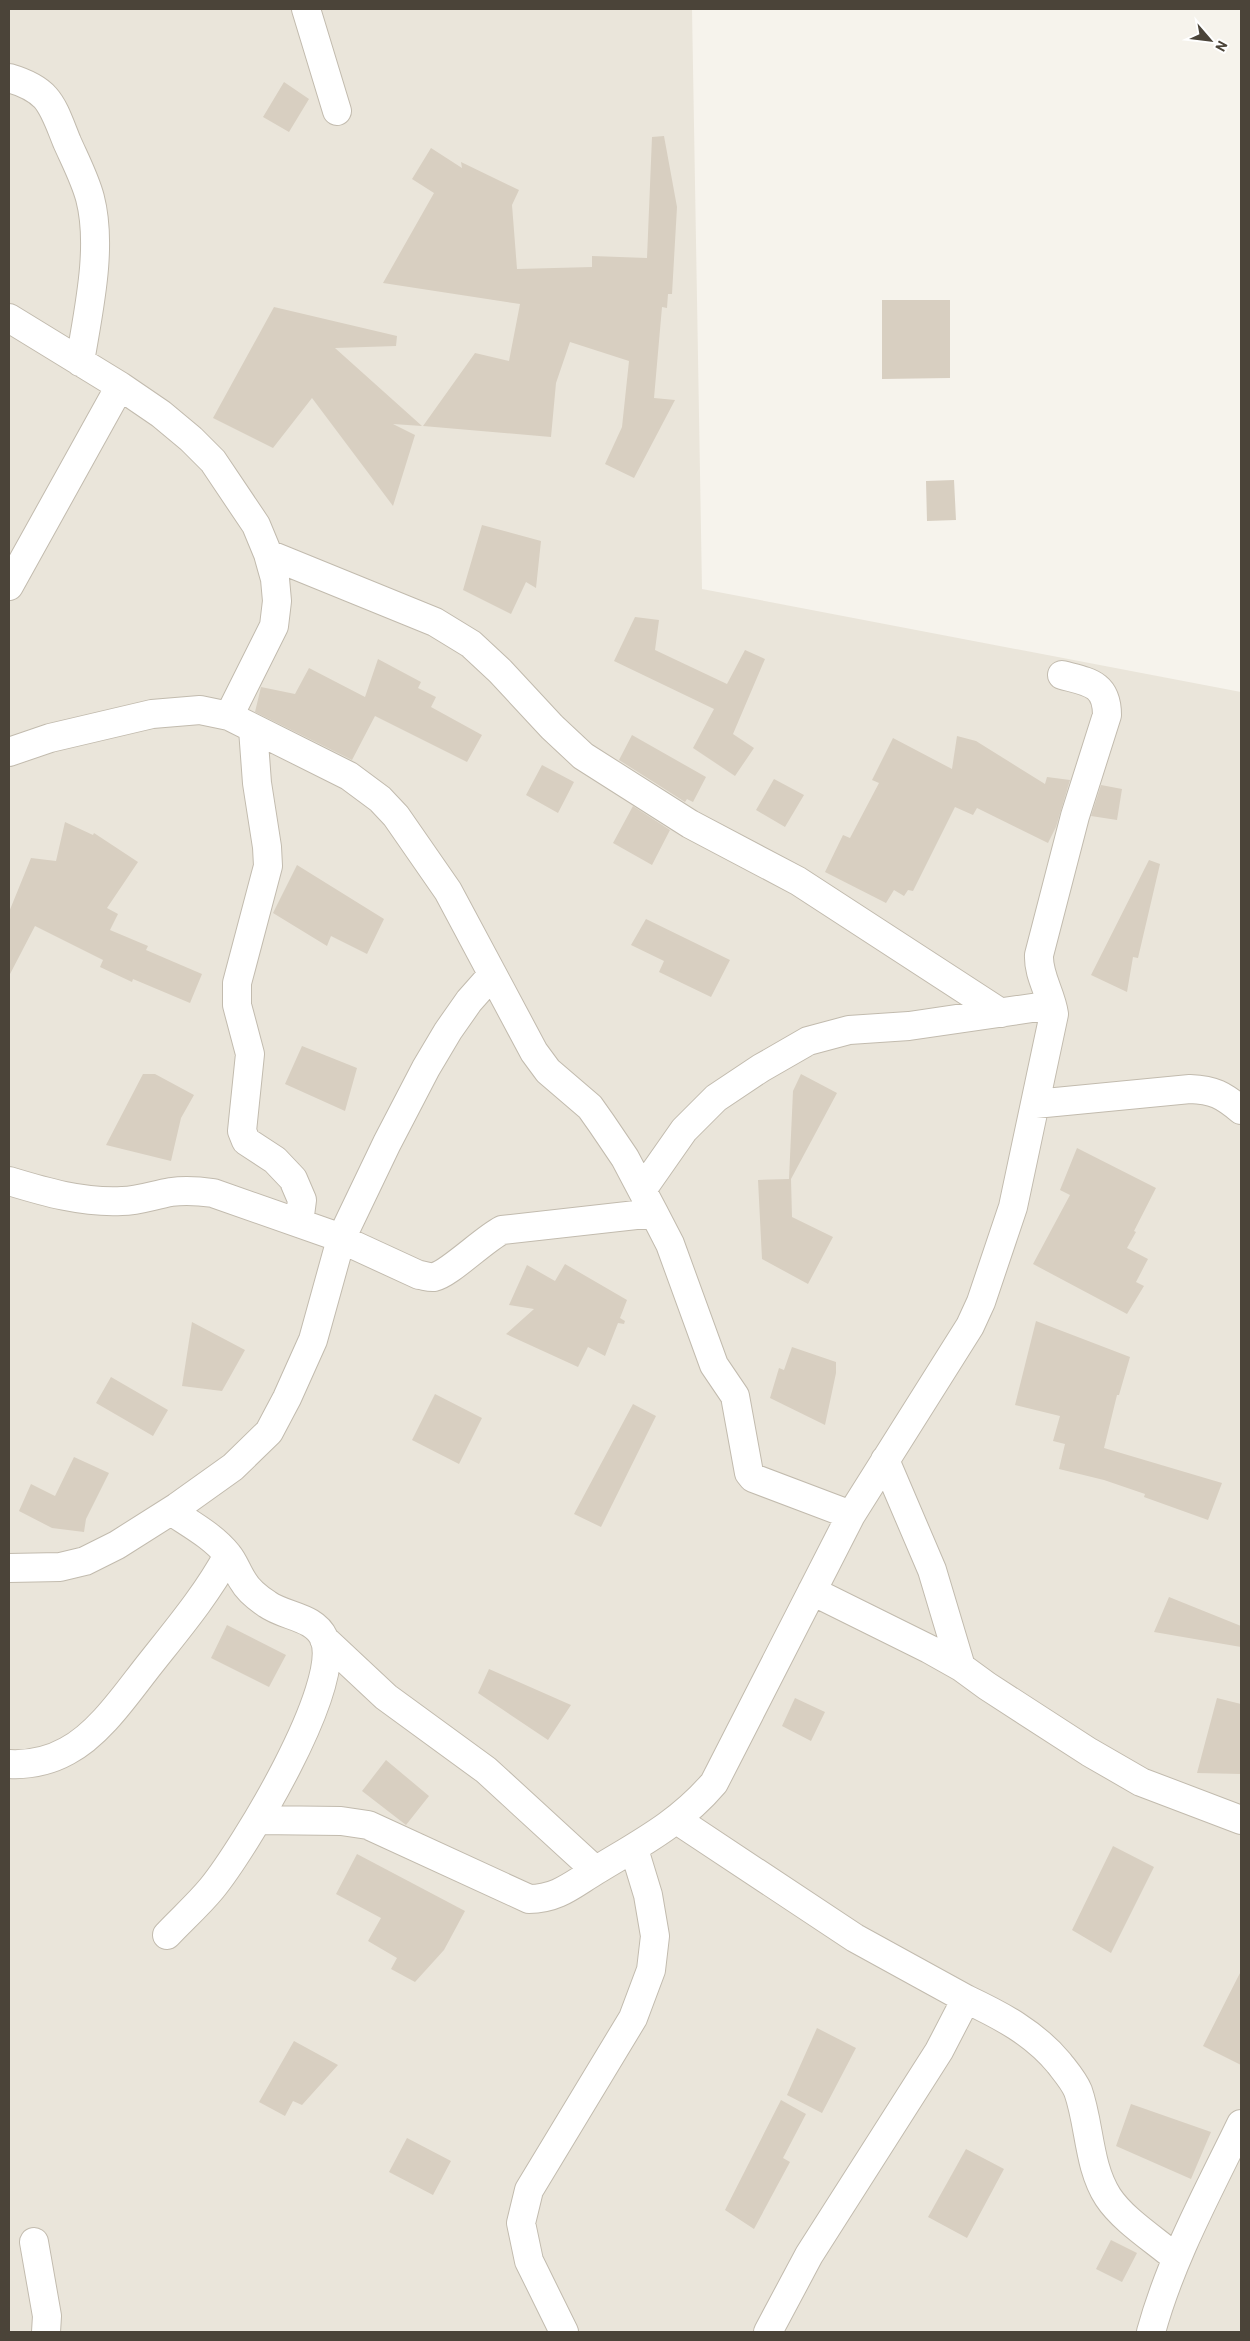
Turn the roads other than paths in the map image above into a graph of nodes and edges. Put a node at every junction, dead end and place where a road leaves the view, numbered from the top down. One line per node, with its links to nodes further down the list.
1 (306, 9): 3 (street)
2 (9, 78): 5 (street)
3 (337, 111)
4 (9, 318): 5 (street)
5 (80, 362): 6 (street)
6 (120, 386): 7 (street); 8 (street)
7 (268, 554): 10 (street); 15 (street)
8 (9, 586)
9 (1062, 675): 14 (street)
10 (229, 716): 11 (street); 12 (street)
11 (253, 729): 13 (street); 20 (street)
12 (9, 752)
13 (492, 975): 19 (street); 21 (street)
14 (1052, 1005): 15 (street); 16 (street)
15 (1001, 1013): 19 (street)
16 (1035, 1104): 17 (street); 22 (street)
17 (1241, 1110)
18 (9, 1181): 20 (street)
19 (648, 1202): 21 (street); 24 (street)
20 (300, 1223): 21 (street)
21 (341, 1239): 23 (street)
22 (885, 1460): 24 (street); 29 (street)
23 (171, 1511): 25 (street); 26 (street)
24 (851, 1515): 27 (street)
25 (228, 1555): 28 (street); 30 (street)
26 (9, 1568)
27 (812, 1591): 29 (street); 32 (street)
28 (324, 1639): 31 (street); 35 (street)
29 (961, 1667): 33 (street)
30 (9, 1764)
31 (258, 1820): 35 (street); 36 (street)
32 (677, 1820): 34 (street); 37 (street)
33 (1241, 1820)
34 (634, 1849): 35 (street); 42 (street)
35 (596, 1870)
36 (167, 1934)
37 (966, 1999): 40 (street); 43 (street)
38 (1241, 2124): 40 (street)
39 (34, 2242): 41 (street)
40 (1176, 2258): 44 (street)
41 (46, 2332)
42 (564, 2332)
43 (768, 2332)
44 (1150, 2332)

